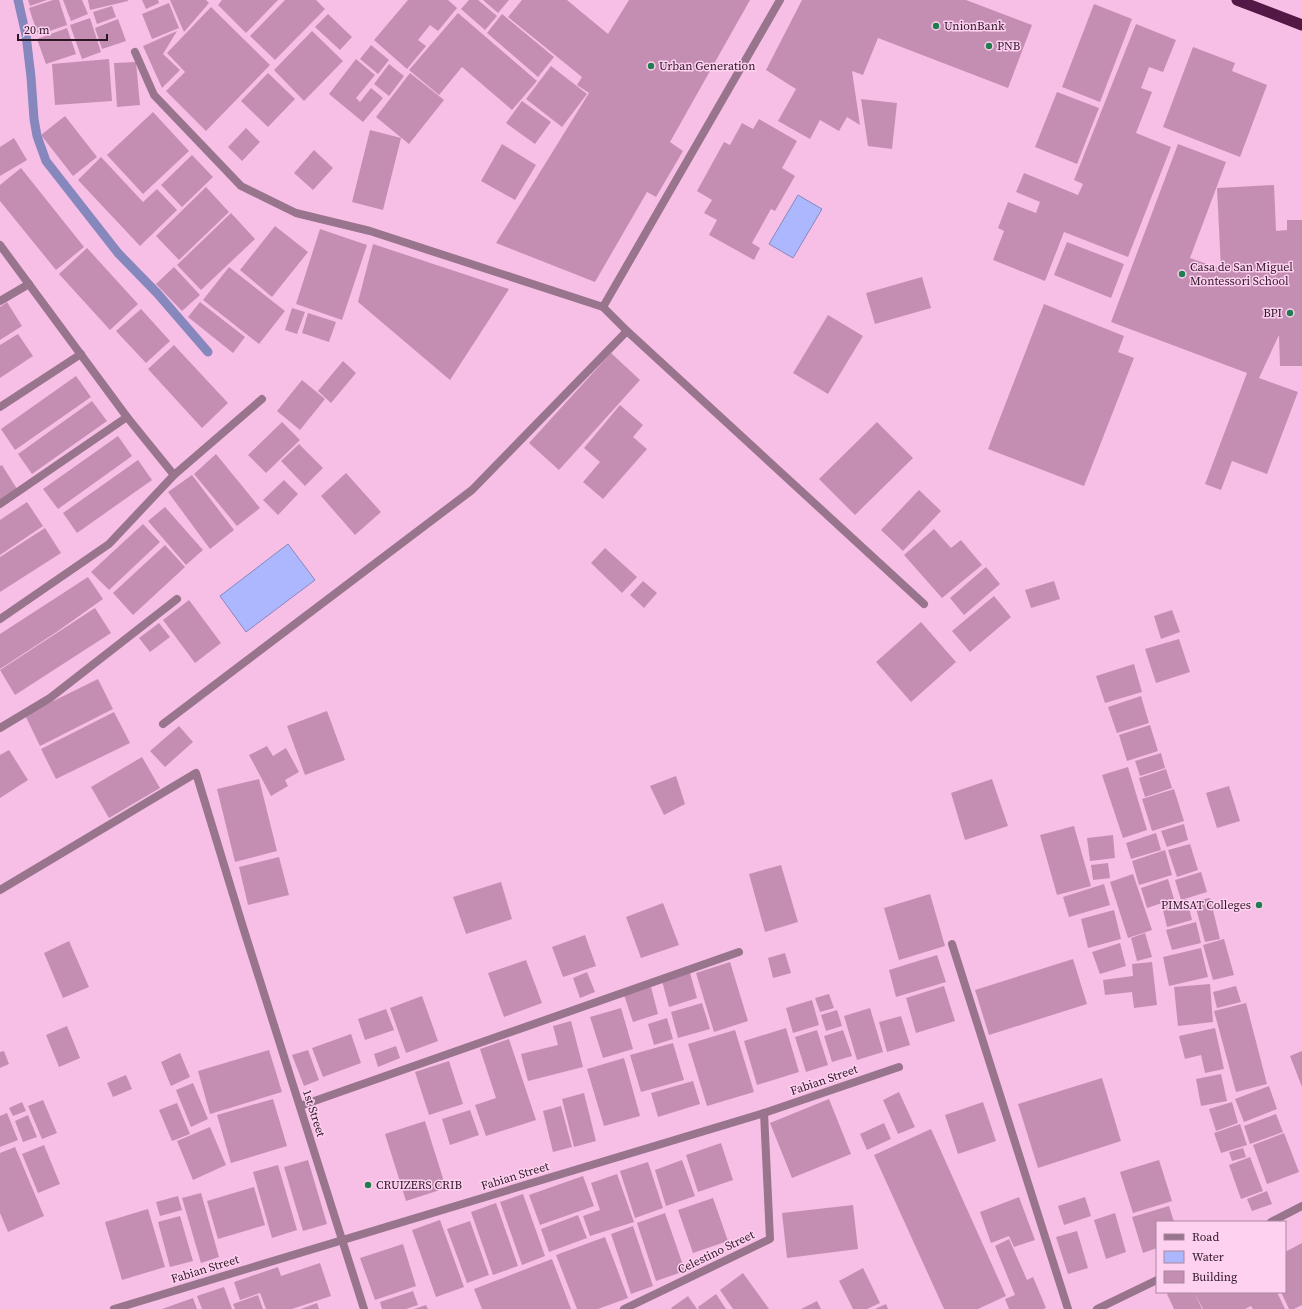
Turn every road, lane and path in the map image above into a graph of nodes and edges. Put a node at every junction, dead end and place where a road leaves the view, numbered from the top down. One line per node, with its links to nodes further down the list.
1 (780, 0): 8 (street)
2 (1237, 0): 3 (highway)
3 (1302, 25)
4 (135, 52): 8 (street)
5 (0, 245): 6 (street)
6 (29, 284): 7 (street); 10 (street)
7 (0, 301)
8 (604, 307): 9 (street)
9 (627, 332): 17 (street); 19 (street)
10 (81, 354): 12 (street); 13 (street)
11 (262, 399): 14 (street)
12 (0, 407)
13 (127, 417): 14 (street); 15 (street)
14 (174, 475): 18 (street)
15 (0, 504)
16 (177, 598): 20 (street)
17 (924, 604)
18 (0, 619)
19 (163, 724)
20 (0, 728)
21 (0, 890): 25 (street, 1st Street)
22 (952, 944): 34 (street)
23 (739, 952): 25 (street)
24 (899, 1067): 26 (street, Fabian Street)
25 (300, 1106): 29 (street, 1st Street)
26 (764, 1114): 29 (street, Fabian Street); 33 (street, Celestino Street)
27 (1302, 1206): 28 (street)
28 (1273, 1221)
29 (342, 1240): 31 (street, Fabian Street); 32 (street, 1st Street)
30 (1156, 1280): 35 (street)
31 (114, 1309)
32 (364, 1309)
33 (624, 1309)
34 (1068, 1309)
35 (1097, 1309)

